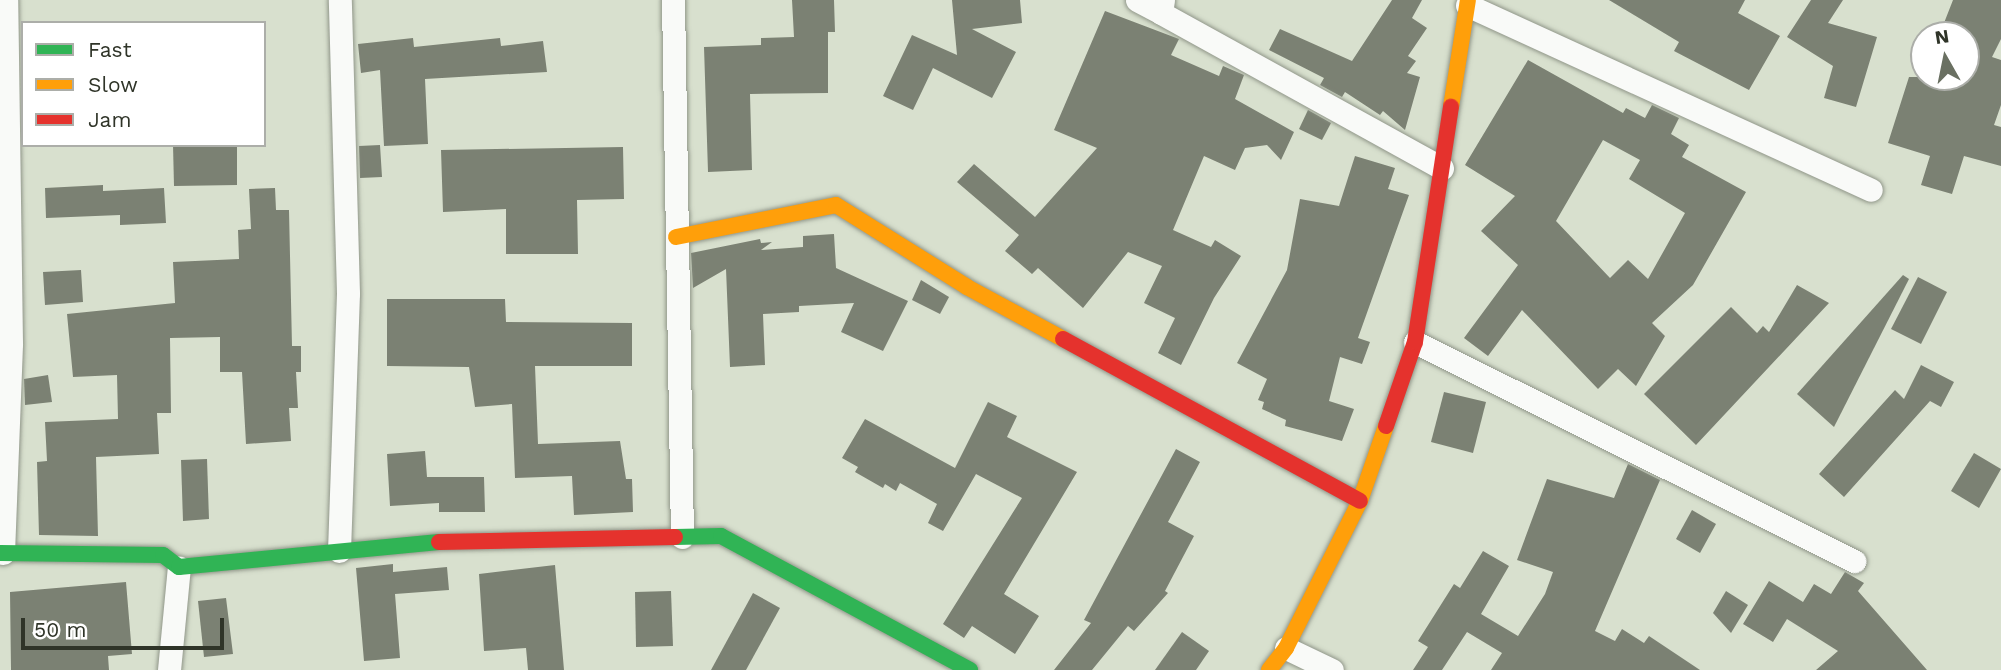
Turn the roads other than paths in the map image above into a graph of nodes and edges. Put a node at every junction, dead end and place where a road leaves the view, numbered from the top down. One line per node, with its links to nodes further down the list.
1 (6, 0): 14 (street)
2 (340, 0): 13 (street)
3 (673, 0): 9 (street)
4 (1137, 0): 6 (street)
5 (1468, 3): 7 (street); 8 (street)
6 (1162, 6): 7 (street)
7 (1442, 168): 10 (street)
8 (1871, 190)
9 (676, 237): 11 (street); 12 (street)
10 (1415, 342): 11 (street); 15 (street)
11 (1360, 501): 17 (street)
12 (682, 537): 13 (street); 19 (street)
13 (339, 551): 16 (street)
14 (2, 553): 16 (street)
15 (1855, 561)
16 (179, 567): 18 (street)
17 (1286, 648): 20 (street); 21 (street)
18 (169, 670)
19 (971, 670)
20 (1269, 670)
21 (1332, 670)

